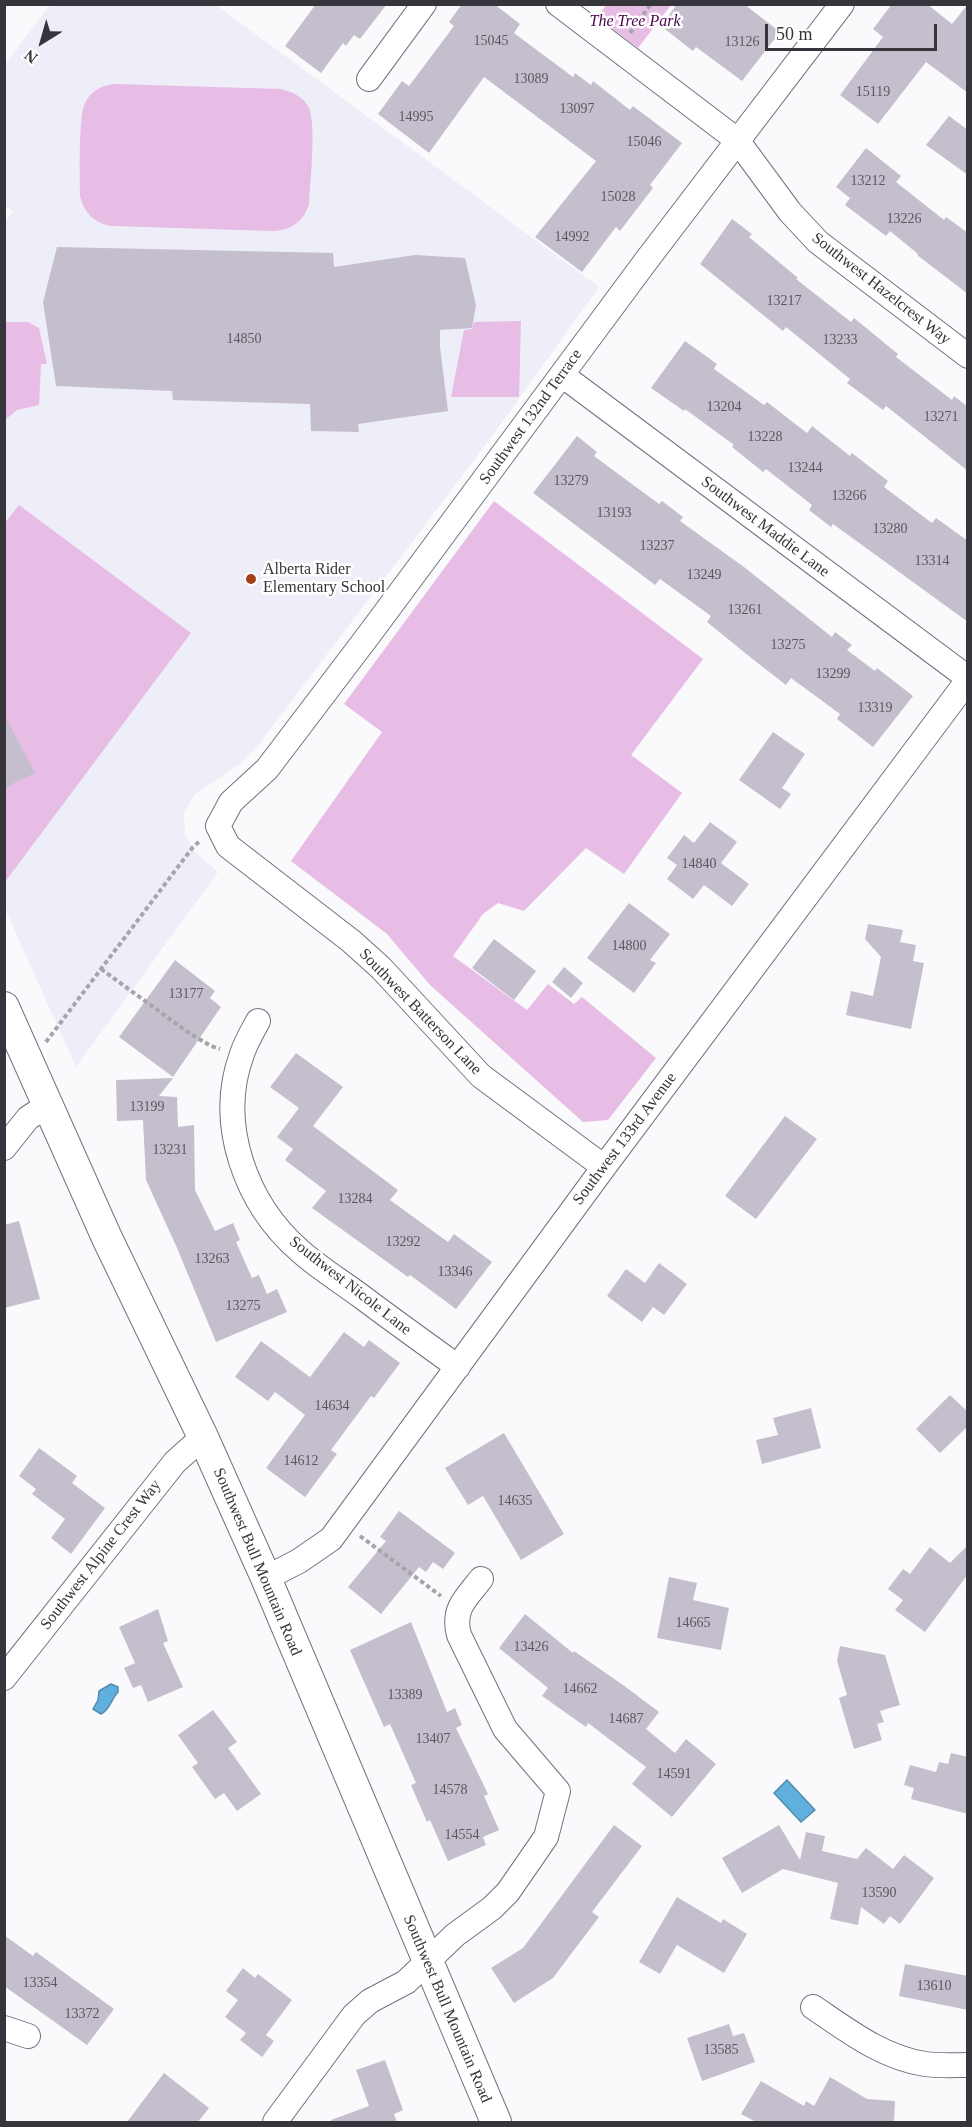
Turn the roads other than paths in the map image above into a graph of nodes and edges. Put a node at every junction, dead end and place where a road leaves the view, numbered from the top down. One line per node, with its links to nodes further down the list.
1 (424, 4): 4 (street)
2 (558, 4): 5 (street, Southwest Hazelcrest Way)
3 (842, 4): 5 (street, Southwest 132nd Terrace)
4 (369, 79)
5 (737, 140): 6 (street, Southwest Hazelcrest Way); 7 (street, Southwest 132nd Terrace)
6 (968, 356)
7 (562, 375): 8 (street, Southwest Maddie Lane); 9 (street, Southwest 132nd Terrace)
8 (968, 679): 14 (street, Southwest 133rd Avenue)
9 (218, 826): 14 (street, Southwest Batterson Lane)
10 (4, 1007): 12 (main road, Southwest Bull Mountain Road)
11 (258, 1021): 15 (street, Southwest Nicole Lane)
12 (48, 1105): 13 (street); 16 (main road, Southwest Bull Mountain Road)
13 (4, 1148)
14 (604, 1167): 15 (street, Southwest 133rd Avenue)
15 (458, 1367): 17 (street, Southwest 133rd Avenue)
16 (203, 1437): 17 (main road, Southwest Bull Mountain Road); 19 (street, Southwest Alpine Crest Way)
17 (266, 1578): 20 (main road, Southwest Bull Mountain Road)
18 (481, 1579): 20 (street)
19 (4, 1678)
20 (427, 1960): 25 (street); 26 (main road, Southwest Bull Mountain Road)
21 (813, 2007): 24 (street)
22 (4, 2028): 23 (street)
23 (28, 2036)
24 (968, 2065)
25 (281, 2120)
26 (495, 2122)

